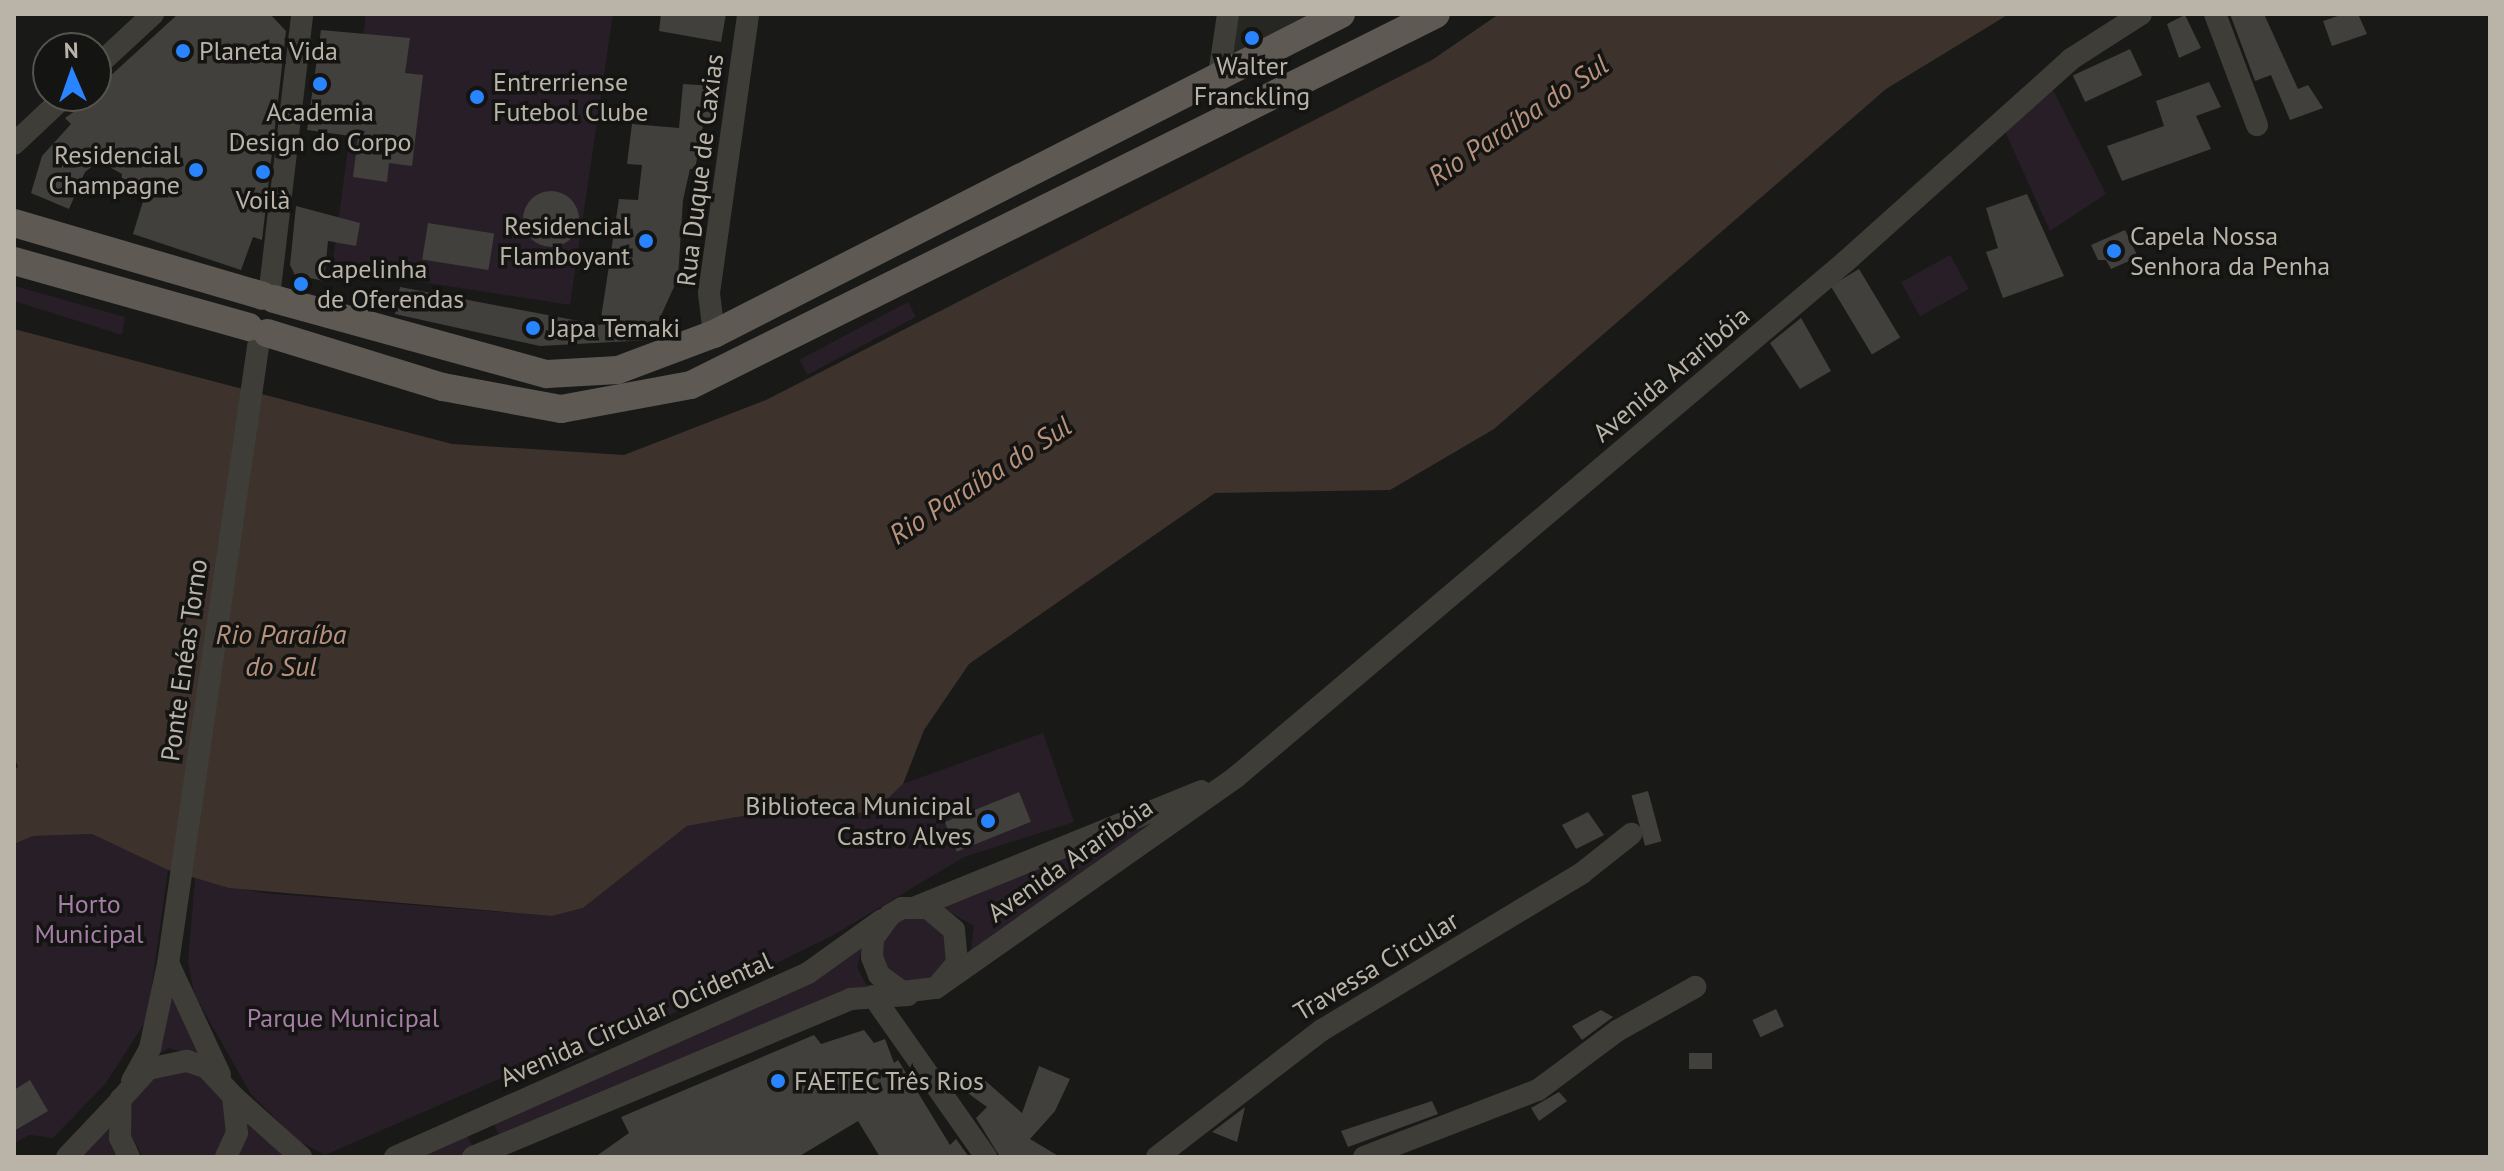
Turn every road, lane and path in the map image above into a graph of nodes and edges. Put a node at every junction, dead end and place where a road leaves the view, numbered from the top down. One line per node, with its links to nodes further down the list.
1 (153, 14): 9 (street)
2 (302, 14): 16 (street)
3 (748, 14): 18 (street, Rua Duque de Caxias)
4 (1228, 14): 10 (street)
5 (1341, 14): 10 (main road)
6 (1436, 14): 17 (main road)
7 (2141, 14): 19 (street, Avenida Araribóia)
8 (2215, 14): 12 (street)
9 (112, 52)
10 (1219, 75): 18 (main road)
11 (48, 112): 13 (street)
12 (2257, 125)
13 (14, 144)
14 (14, 223): 16 (main road)
15 (14, 261): 17 (main road)
16 (269, 297): 17 (main road); 18 (main road)
17 (259, 331): 23 (street, Ponte Enéas Torno)
18 (714, 334)
19 (1236, 777): 21 (street, Avenida Araribóia); 25 (street, Avenida Araribóia)
20 (1631, 834): 37 (street, Travessa Circular)
21 (916, 907): 22 (street); 25 (street)
22 (890, 915): 25 (street); 29 (street, Avenida Circular Ocidental)
23 (168, 964): 27 (street); 28 (street, Ponte Enéas Torno)
24 (1695, 987): 38 (street)
25 (929, 991): 26 (street)
26 (873, 996): 30 (street); 36 (street)
27 (228, 1088): 28 (street); 33 (street); 34 (street)
28 (127, 1090): 31 (street); 32 (street)
29 (476, 1121): 30 (street); 35 (street, Avenida Circular Ocidental)
30 (482, 1154)
31 (67, 1157)
32 (129, 1157)
33 (226, 1157)
34 (301, 1157)
35 (395, 1157)
36 (986, 1157)
37 (1157, 1157)
38 (1364, 1157)

